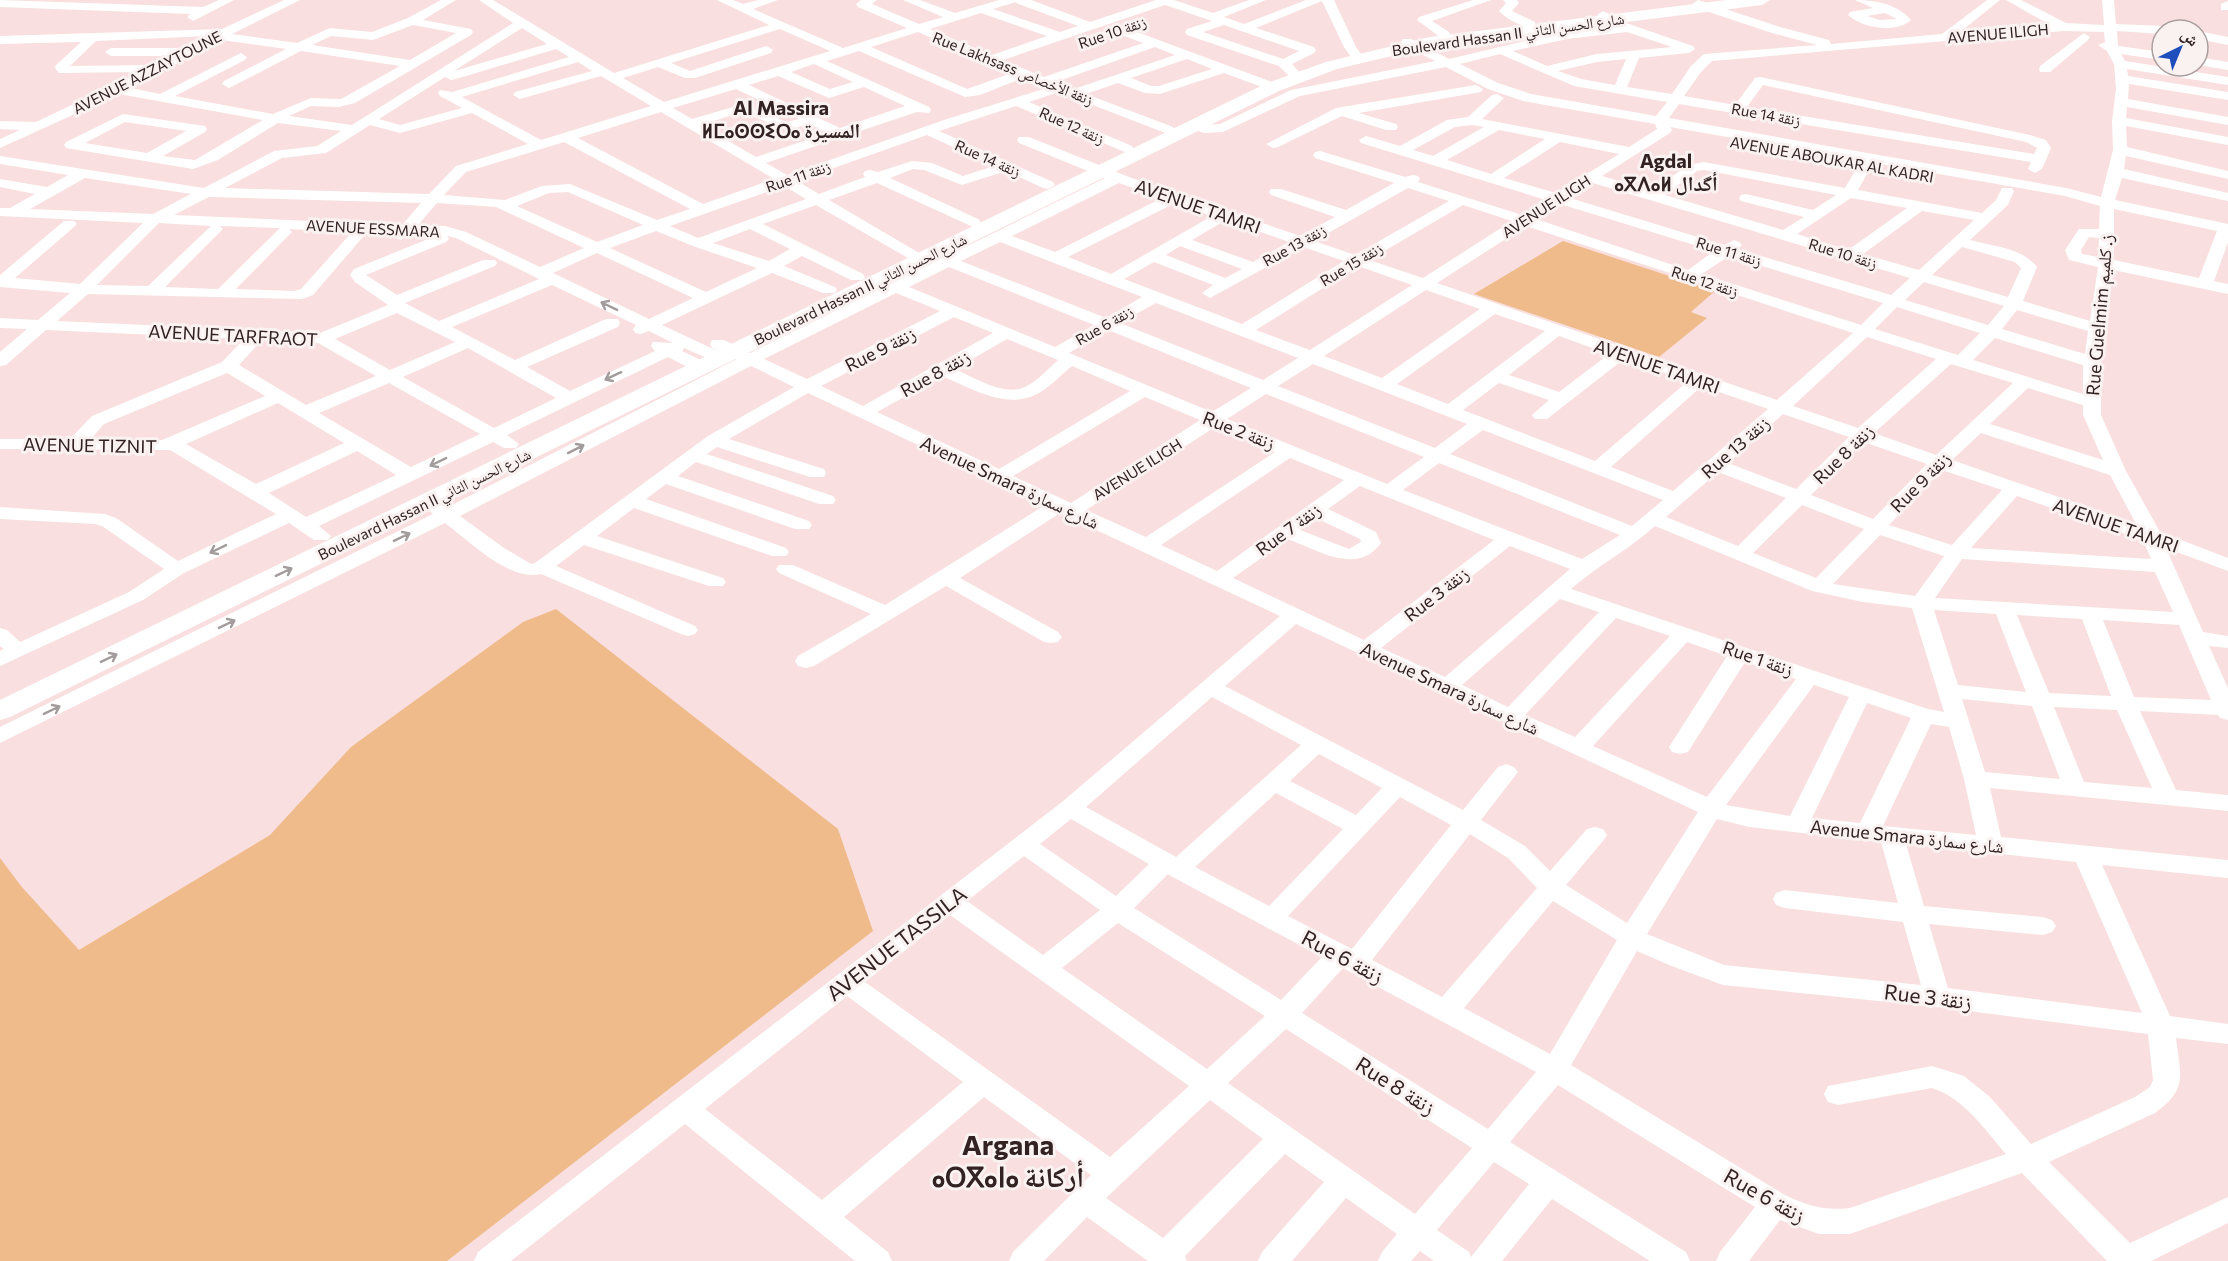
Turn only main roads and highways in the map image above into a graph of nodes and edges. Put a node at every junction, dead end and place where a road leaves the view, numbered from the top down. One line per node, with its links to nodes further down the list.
1 (1730, 0): 3 (main road, Boulevard Hassan II شارع الحسن الثاني)
2 (1762, 0): 3 (main road, Boulevard Hassan II شارع الحسن الثاني)
3 (1702, 5): 4 (main road, Boulevard Hassan II شارع الحسن الثاني)
4 (1606, 17): 5 (main road, Boulevard Hassan II شارع الحسن الثاني); 5 (main road, Boulevard Hassan II شارع الحسن الثاني)
5 (1402, 45): 6 (main road, Boulevard Hassan II شارع الحسن الثاني)
6 (1356, 56): 7 (main road, Boulevard Hassan II شارع الحسن الثاني); 7 (main road, Boulevard Hassan II شارع الحسن الثاني)
7 (1101, 172): 8 (main road, Boulevard Hassan II شارع الحسن الثاني); 8 (main road, Boulevard Hassan II شارع الحسن الثاني)
8 (928, 254): 9 (main road, Boulevard Hassan II شارع الحسن الثاني); 9 (main road, Boulevard Hassan II شارع الحسن الثاني)
9 (707, 354): 10 (main road, Boulevard Hassan II شارع الحسن الثاني); 11 (main road, Boulevard Hassan II شارع الحسن الثاني, one-way to 9)
10 (0, 690)
11 (0, 711)

